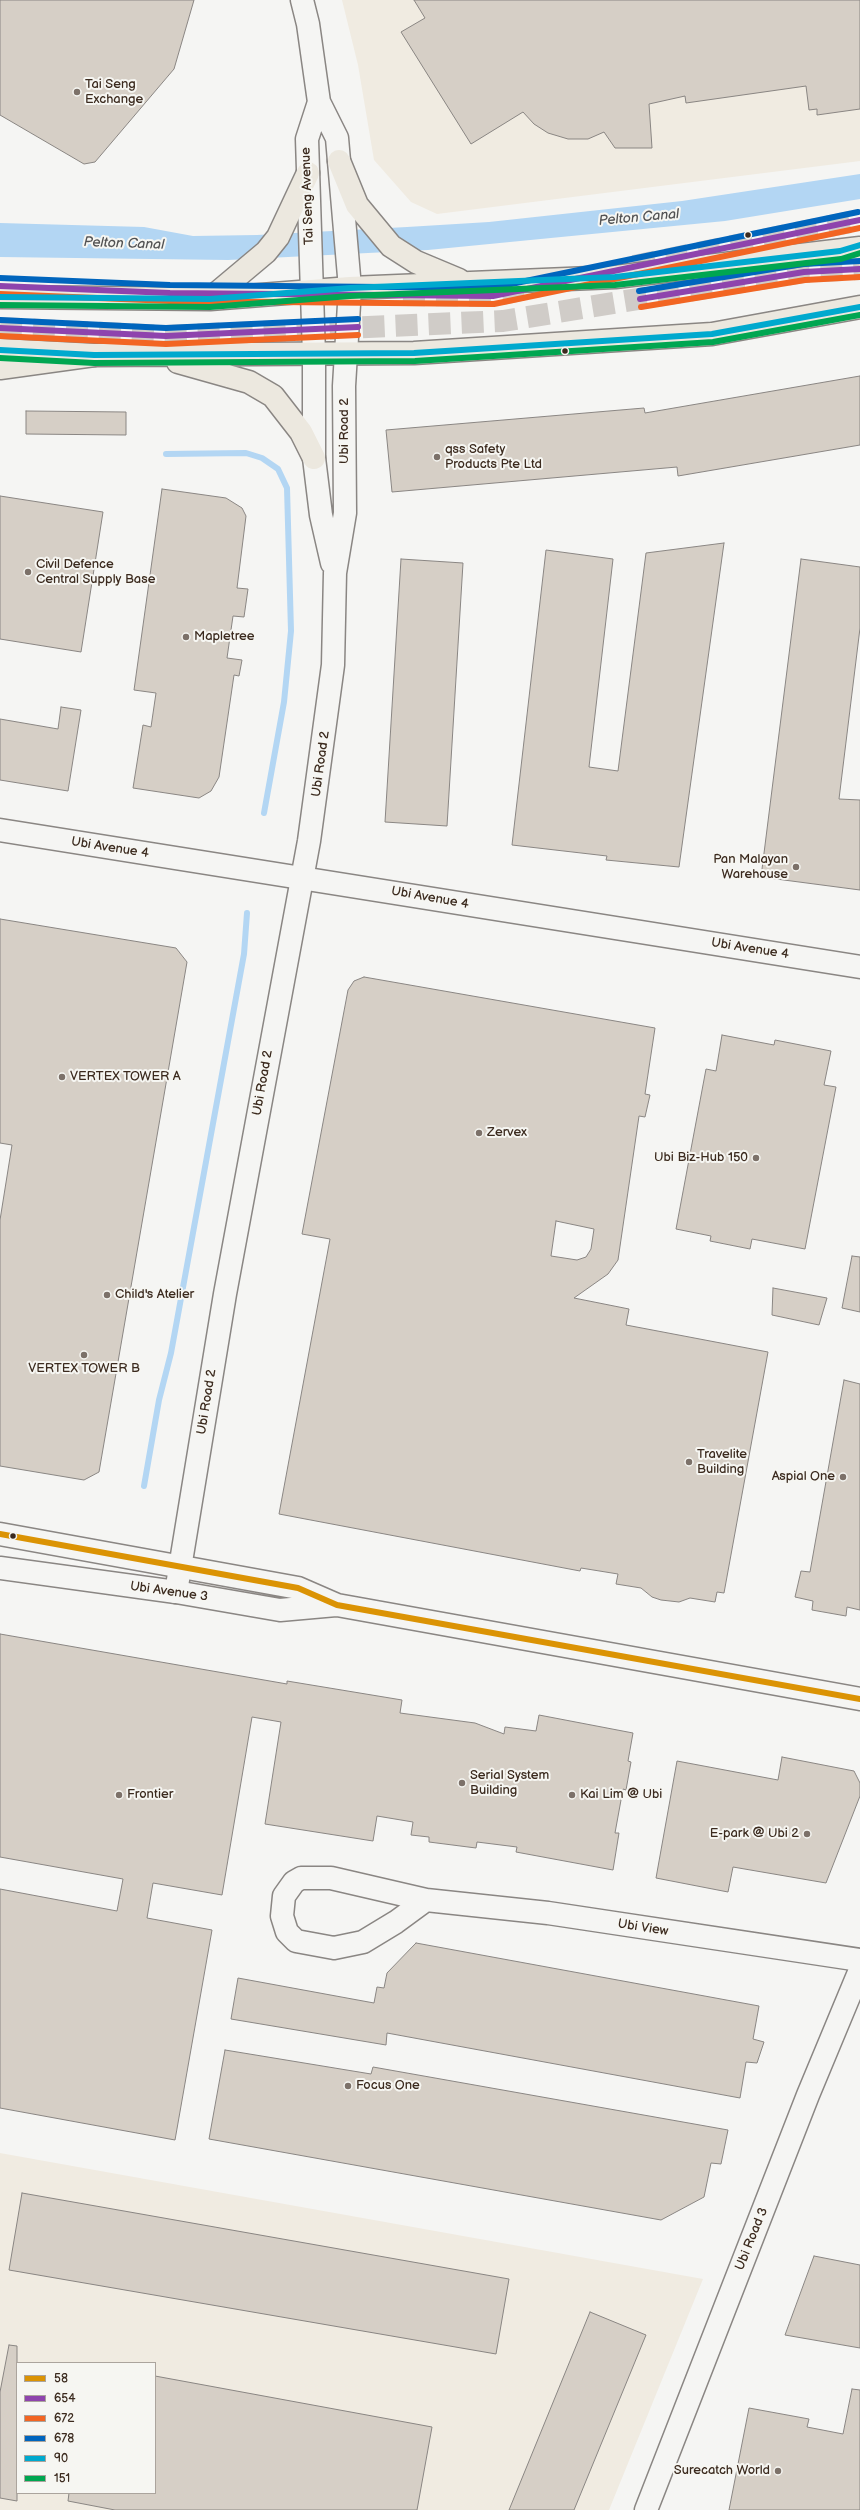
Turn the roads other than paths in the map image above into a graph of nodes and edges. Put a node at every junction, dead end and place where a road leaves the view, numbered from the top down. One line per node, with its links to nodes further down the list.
1 (302, 0): 2 (street, Tai Seng Avenue)
2 (319, 102): 3 (street, Tai Seng Avenue); 4 (street, Tai Seng Avenue)
3 (339, 161): 6 (main road); 7 (street, Tai Seng Avenue)
4 (308, 173): 8 (street, Tai Seng Avenue); 10 (main road)
5 (853, 248): 6 (main road)
6 (471, 283): 7 (main road)
7 (350, 288): 8 (main road); 13 (street, Ubi Road 2)
8 (312, 291): 10 (main road); 15 (street, Ubi Road 2)
9 (0, 297): 10 (main road)
10 (210, 299)
11 (860, 307): 13 (main road)
12 (0, 350): 16 (main road)
13 (346, 354): 15 (main road); 19 (street, Ubi Road 2)
14 (156, 355): 15 (main road); 16 (main road); 18 (main road)
15 (314, 355): 18 (street, Ubi Road 2)
16 (94, 356): 17 (main road)
17 (0, 368)
18 (314, 458): 19 (street, Ubi Road 2)
19 (335, 573): 21 (street, Ubi Road 2)
20 (0, 830): 21 (street, Ubi Avenue 4)
21 (303, 878): 22 (street, Ubi Avenue 4); 24 (street, Ubi Road 2)
22 (860, 967)
23 (0, 1534): 24 (street, Ubi Avenue 3)
24 (179, 1566): 26 (street, Ubi Road 2); 27 (street, Ubi Avenue 3)
25 (0, 1568): 26 (street, Ubi Avenue 3)
26 (176, 1592): 27 (street, Ubi Avenue 3)
27 (337, 1605): 28 (street, Ubi Avenue 3)
28 (860, 1699)
29 (426, 1900): 29 (street, Ubi View); 30 (street, Ubi View)
30 (860, 1960)
31 (860, 1970): 32 (street, Ubi Road 3)
32 (646, 2510)

